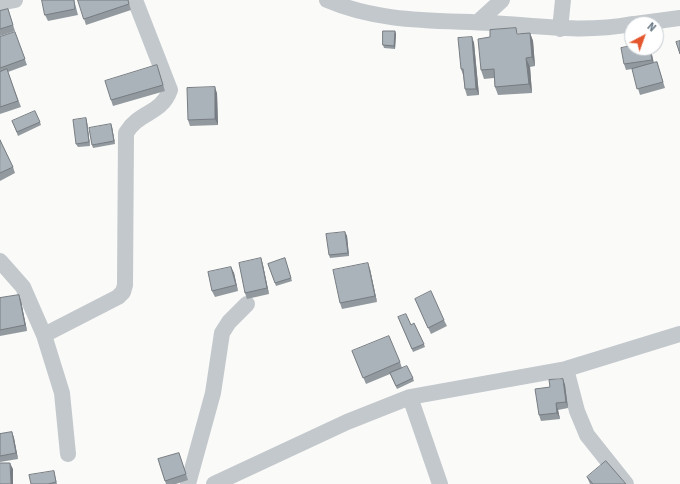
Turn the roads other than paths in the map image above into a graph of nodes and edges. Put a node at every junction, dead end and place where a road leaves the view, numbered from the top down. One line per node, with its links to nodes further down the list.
1 (15, 0): 6 (street)
2 (135, 0): 15 (street)
3 (327, 0): 9 (street)
4 (502, 0): 9 (street)
5 (563, 0): 11 (street)
6 (0, 3)
7 (680, 18): 8 (street)
8 (664, 20)
9 (478, 22): 11 (street)
10 (624, 26): 11 (street)
11 (560, 29)
12 (0, 261): 15 (street)
13 (247, 304): 20 (street)
14 (680, 334): 16 (street)
15 (44, 335): 18 (street)
16 (566, 369): 17 (street); 22 (street)
17 (410, 397): 19 (street); 21 (street)
18 (68, 454)
19 (436, 482)
20 (188, 484)
21 (214, 484)
22 (626, 484)

